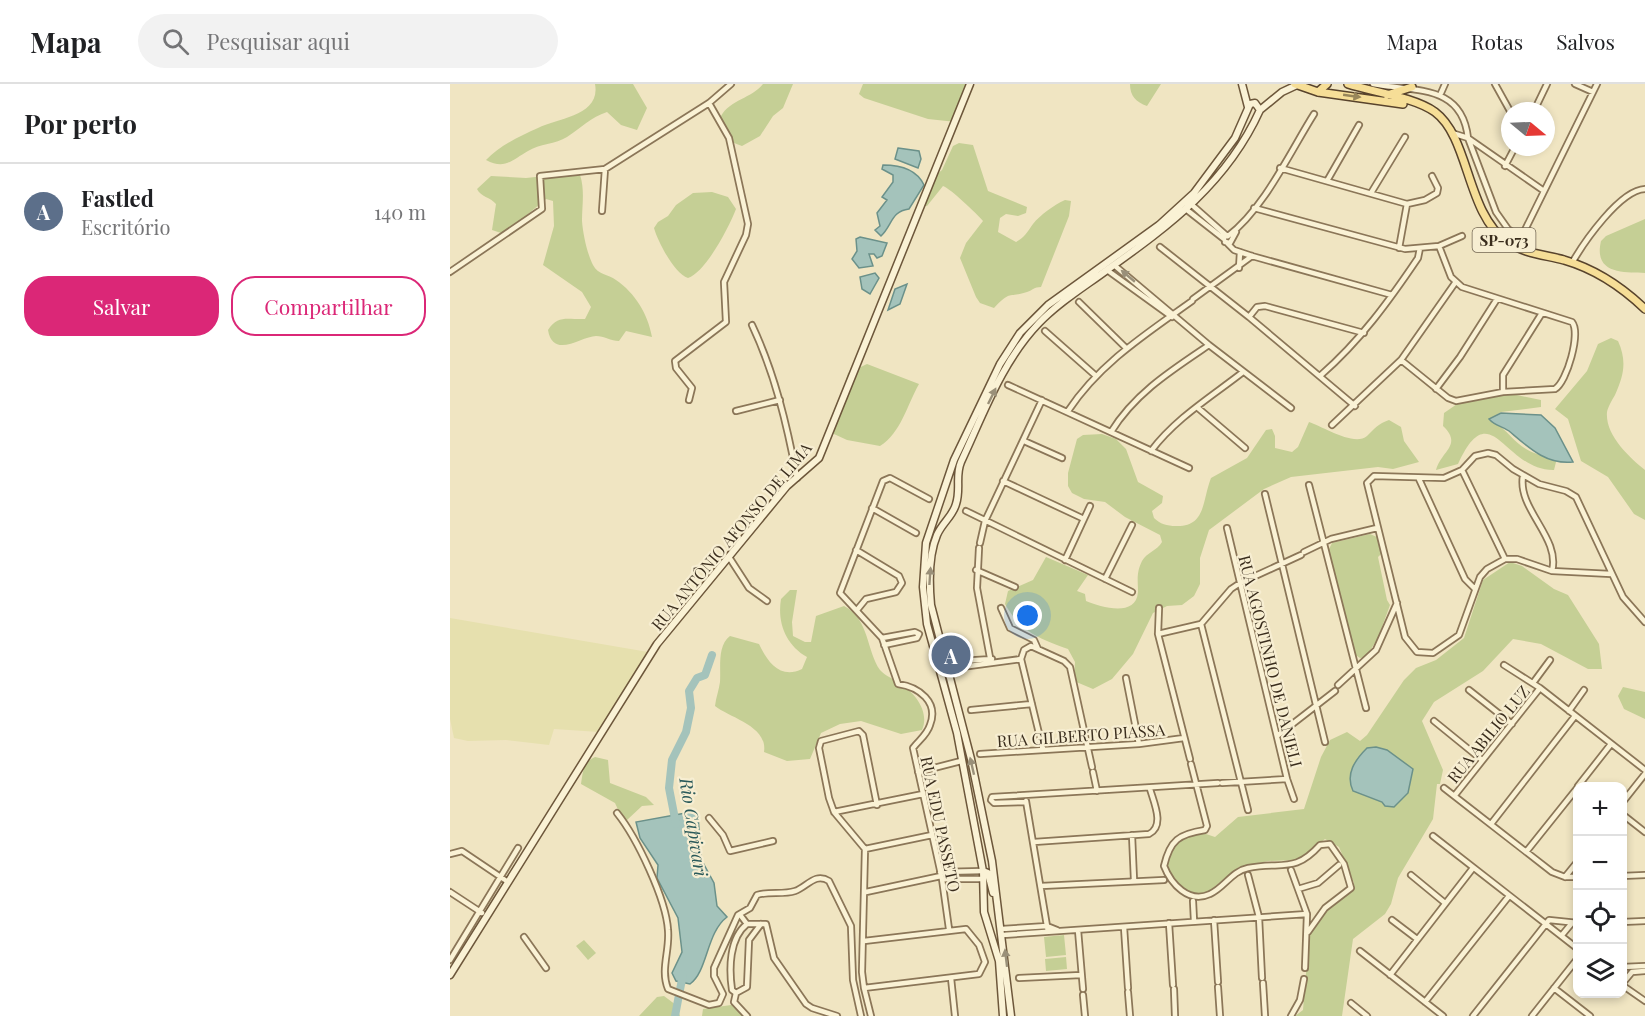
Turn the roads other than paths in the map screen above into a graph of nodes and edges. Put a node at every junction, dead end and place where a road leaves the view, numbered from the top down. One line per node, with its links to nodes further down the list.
1 (731, 84): 20 (street)
2 (970, 84): 97 (main road, RUA ANTÔNIO AFONSO DE LIMA)
3 (1242, 84): 21 (main road)
4 (1296, 84): 14 (main road); 23 (main road)
5 (1327, 84): 14 (main road)
6 (1348, 84): 17 (main road, SP-073)
7 (1373, 84): 13 (street)
8 (1445, 84): 16 (street)
9 (1495, 84): 18 (street)
10 (1547, 84): 19 (street)
11 (1575, 84): 15 (street)
12 (1597, 84): 15 (street)
13 (1412, 87): 16 (street); 17 (main road)
14 (1318, 92): 22 (main road, one-way to 22)
15 (1593, 92): 36 (street)
16 (1442, 93): 28 (street)
17 (1387, 96): 22 (main road, SP-073)
18 (1505, 102)
19 (1538, 102)
20 (708, 103): 32 (street); 80 (street)
21 (1248, 107): 23 (main road); 100 (main road)
22 (1424, 107): 26 (main road, SP-073)
23 (1260, 110): 39 (main road)
24 (1314, 114): 31 (street)
25 (1359, 125): 34 (street)
26 (1451, 133): 28 (street); 51 (main road, SP-073)
27 (1405, 137): 37 (street)
28 (1468, 138): 30 (street); 36 (street)
29 (1510, 156): 30 (street)
30 (1505, 166): 36 (street)
31 (1280, 168): 34 (street); 40 (street)
32 (605, 169): 41 (street); 56 (street)
33 (1432, 176): 38 (street)
34 (1327, 181): 37 (street)
35 (1645, 189): 51 (street)
36 (1544, 191)
37 (1371, 193): 38 (street)
38 (1407, 204): 46 (street)
39 (1190, 208): 43 (street); 53 (main road)
40 (1254, 208): 43 (street); 46 (street)
41 (602, 211)
42 (1462, 236): 44 (street)
43 (1228, 239): 49 (street)
44 (1438, 246): 47 (street); 57 (street)
45 (1160, 248): 58 (street)
46 (1399, 248): 48 (street)
47 (1420, 248): 48 (street); 52 (street)
48 (1412, 249): 52 (street)
49 (1238, 251): 50 (street); 54 (street)
50 (1252, 256): 54 (street); 59 (street)
51 (1572, 263): 62 (main road, SP-073)
52 (1414, 264): 59 (street)
53 (1114, 265): 55 (main road); 64 (street, one-way to 53)
54 (1239, 268): 58 (street)
55 (1107, 270): 64 (street); 102 (main road, one-way to 55)
56 (450, 272)
57 (1455, 283): 60 (street); 73 (street)
58 (1211, 287): 64 (street); 65 (street)
59 (1392, 295): 69 (street)
60 (1497, 299): 63 (street); 78 (street)
61 (1079, 302): 72 (street)
62 (1645, 309)
63 (1542, 313): 79 (street); 79 (street)
64 (1174, 316): 71 (street); 72 (street)
65 (1249, 316): 67 (street); 75 (street)
66 (752, 325): 81 (street)
67 (1350, 328): 69 (street); 70 (street)
68 (1045, 331): 76 (street)
69 (1364, 333): 70 (street)
70 (1358, 339): 75 (street)
71 (1209, 345): 74 (street); 89 (street)
72 (1126, 348): 76 (street)
73 (1401, 360): 78 (street); 83 (street)
74 (1243, 372): 84 (street); 85 (street)
75 (1321, 375): 83 (street)
76 (1096, 376): 87 (street)
77 (1008, 385): 82 (street)
78 (1436, 389): 79 (street)
79 (1503, 392)
80 (689, 400)
81 (780, 400): 86 (street); 97 (street)
82 (1042, 400): 87 (street); 90 (street)
83 (1355, 406): 88 (street)
84 (1198, 408): 91 (street); 92 (street)
85 (1291, 408)
86 (736, 411)
87 (1068, 411): 89 (street)
88 (1332, 425)
89 (1111, 432): 92 (street)
90 (1024, 441): 93 (street); 99 (street)
91 (1245, 448)
92 (1151, 451): 94 (street)
93 (1062, 458)
94 (1190, 468)
95 (1462, 470): 96 (street); 98 (street); 119 (street)
96 (1523, 476): 123 (street); 124 (street)
97 (797, 478): 118 (main road, RUA ANTÔNIO AFONSO DE LIMA)
98 (1419, 479): 114 (street); 128 (street)
99 (1003, 481): 110 (street); 111 (street)
100 (944, 485): 102 (main road); 107 (main road)
101 (1309, 485): 116 (street)
102 (958, 490): 109 (main road)
103 (1265, 494): 121 (street)
104 (929, 499): 106 (street)
105 (1090, 506): 110 (street)
106 (872, 508): 115 (street); 117 (street)
107 (936, 510): 109 (main road); 174 (main road)
108 (966, 511): 111 (street)
109 (949, 518): 146 (main road, one-way to 109)
110 (1084, 519): 120 (street)
111 (985, 521): 120 (street); 122 (street)
112 (1132, 525): 125 (street)
113 (1227, 528): 126 (street, RUA AGOSTINHO DE DANIELI)
114 (1377, 528): 116 (street); 131 (street)
115 (916, 533)
116 (1323, 542): 121 (street); 149 (street)
117 (855, 550): 134 (street); 134 (street)
118 (729, 557): 130 (street); 223 (main road, RUA ANTÔNIO AFONSO DE LIMA)
119 (1505, 559): 123 (street); 128 (street)
120 (1065, 560): 125 (street)
121 (1281, 564): 126 (street); 158 (street)
122 (976, 570): 127 (street); 145 (street)
123 (1552, 571): 124 (street)
124 (1611, 574): 135 (street)
125 (1105, 579): 129 (street)
126 (1240, 583): 136 (street); 165 (street, RUA AGOSTINHO DE DANIELI)
127 (1015, 586)
128 (1475, 588): 138 (street)
129 (1132, 592)
130 (767, 601)
131 (1397, 603): 137 (street); 138 (street)
132 (1001, 608): 142 (street)
133 (1159, 608): 139 (street)
134 (857, 610): 140 (street)
135 (1645, 622)
136 (1201, 624): 139 (street); 179 (street)
137 (1387, 625): 138 (street); 149 (street)
138 (1402, 626)
139 (1158, 634): 166 (street)
140 (882, 638): 141 (street); 141 (street)
141 (884, 645): 176 (street, RUA EDU PASSETO)
142 (1038, 649): 143 (street); 170 (street)
143 (1021, 659): 145 (street); 157 (street)
144 (1550, 660): 151 (street)
145 (990, 661): 146 (street); 148 (street)
146 (944, 662): 148 (main road)
147 (1504, 665): 151 (street)
148 (947, 669): 228 (main road, one-way to 148)
149 (1356, 669): 152 (street); 159 (street)
150 (1125, 678): 168 (street)
151 (1533, 683): 153 (street)
152 (1338, 685)
153 (1540, 688): 161 (street); 164 (street, RUA ABILIO LUZ)
154 (1469, 690): 164 (street)
155 (1584, 690): 161 (street)
156 (1335, 691): 158 (street)
157 (1032, 704): 160 (street); 171 (street)
158 (1316, 708): 165 (street); 167 (street)
159 (1366, 708)
160 (971, 710)
161 (1569, 711): 162 (street)
162 (1575, 716): 169 (street); 197 (street)
163 (1434, 721): 173 (street)
164 (1512, 724): 173 (street, RUA ABILIO LUZ)
165 (1277, 736): 177 (street, RUA AGOSTINHO DE DANIELI)
166 (1184, 738): 168 (street, RUA GILBERTO PIASSA); 180 (street)
167 (1325, 742)
168 (1139, 744): 170 (street, RUA GILBERTO PIASSA)
169 (1611, 744): 175 (street); 178 (street)
170 (1088, 747): 171 (street, RUA GILBERTO PIASSA); 183 (street)
171 (1042, 750): 172 (street, RUA GILBERTO PIASSA)
172 (980, 754)
173 (1482, 760): 186 (street, RUA ABILIO LUZ)
174 (961, 761): 176 (street); 212 (main road)
175 (1645, 770): 188 (street)
176 (918, 772): 185 (street, RUA EDU PASSETO)
177 (1287, 779): 179 (street); 189 (street, RUA AGOSTINHO DE DANIELI)
178 (1582, 782)
179 (1242, 783): 180 (street); 192 (street)
180 (1196, 785): 182 (street); 258 (street)
181 (1444, 788): 186 (street)
182 (1150, 789): 183 (street); 200 (street)
183 (1097, 791): 187 (street)
184 (1573, 793): 206 (street)
185 (923, 794): 191 (street); 199 (street, RUA EDU PASSETO)
186 (1455, 795): 197 (street)
187 (1025, 796): 190 (street); 190 (street)
188 (1627, 797)
189 (1294, 800)
190 (1026, 802): 203 (street)
191 (877, 805): 193 (street); 193 (street)
192 (1248, 810)
193 (834, 812): 205 (street)
194 (617, 813): 238 (street)
195 (1627, 817): 198 (street)
196 (709, 818): 202 (street)
197 (1491, 824): 206 (street)
198 (1645, 832)
199 (932, 834): 205 (street); 217 (street, RUA EDU PASSETO)
200 (1132, 835): 203 (street); 221 (street)
201 (1433, 836): 210 (street)
202 (773, 841)
203 (1034, 842): 224 (street)
204 (518, 848): 216 (street)
205 (865, 849): 227 (street)
206 (1526, 852): 219 (street)
207 (450, 854): 216 (street)
208 (1339, 865): 225 (street)
209 (1573, 867): 219 (street)
210 (1473, 868): 229 (street); 232 (street)
211 (1291, 870): 225 (street)
212 (982, 875): 217 (street); 228 (main road); 230 (main road)
213 (1248, 875): 239 (street)
214 (1411, 875): 232 (street)
215 (1645, 875): 218 (street)
216 (501, 876): 223 (street); 233 (street)
217 (941, 876): 227 (street); 253 (street, RUA EDU PASSETO)
218 (1627, 876)
219 (1565, 877): 220 (street)
220 (1573, 877)
221 (1134, 880): 222 (street); 224 (street)
222 (1164, 880)
223 (508, 882): 237 (main road, RUA ANTÔNIO AFONSO DE LIMA)
224 (1041, 886): 254 (street)
225 (1298, 889): 236 (street)
226 (450, 892): 233 (street)
227 (866, 892): 262 (street)
228 (995, 895): 230 (main road); 234 (main road)
229 (1509, 896): 247 (street); 284 (street)
230 (981, 897): 235 (main road)
231 (1193, 901): 242 (street)
232 (1445, 903): 261 (street)
233 (480, 911): 237 (street); 265 (street)
234 (999, 911): 235 (main road); 257 (main road)
235 (984, 912): 291 (main road)
236 (1307, 914): 239 (street); 258 (street)
237 (487, 916): 272 (main road, RUA ANTÔNIO AFONSO DE LIMA)
238 (741, 916): 249 (street); 288 (street)
239 (1259, 917): 240 (street); 297 (street)
240 (1214, 920): 242 (street); 296 (street)
241 (1392, 920): 261 (street)
242 (1194, 921): 246 (street)
243 (1561, 921): 247 (street); 248 (street); 256 (street)
244 (1645, 921): 245 (street)
245 (1627, 922)
246 (1169, 923): 252 (street); 295 (street)
247 (1545, 923): 256 (street); 301 (street)
248 (1573, 923)
249 (747, 924): 250 (street); 282 (street)
250 (760, 924): 282 (street); 287 (street)
251 (1573, 925): 259 (street)
252 (1124, 927): 255 (street); 294 (street)
253 (949, 929): 262 (street); 275 (street)
254 (1048, 929): 255 (street); 257 (street)
255 (1078, 930): 273 (street)
256 (1554, 930): 259 (street)
257 (1003, 932): 292 (main road, one-way to 257)
258 (1308, 933): 270 (street)
259 (1562, 935): 263 (street)
260 (524, 938): 269 (street)
261 (1417, 939): 274 (street)
262 (864, 941): 280 (street)
263 (1573, 945)
264 (1360, 951): 274 (street)
265 (450, 960)
266 (1573, 964): 281 (street)
267 (1645, 966): 268 (street)
268 (1627, 967)
269 (546, 968)
270 (1305, 968)
271 (1645, 971): 278 (street)
272 (450, 975)
273 (1081, 975): 276 (street); 293 (street)
274 (1390, 975): 284 (street)
275 (951, 978): 280 (street); 290 (street)
276 (1019, 978)
277 (1304, 979): 298 (street)
278 (1627, 979)
279 (1627, 987): 283 (street)
280 (864, 988): 289 (street)
281 (1554, 988): 302 (street); 303 (street)
282 (736, 993): 286 (street)
283 (1645, 1001)
284 (1425, 1002): 300 (street)
285 (1351, 1003): 299 (street)
286 (747, 1016)
287 (837, 1016)
288 (861, 1016)
289 (872, 1016)
290 (956, 1016)
291 (1004, 1016)
292 (1011, 1016)
293 (1084, 1016)
294 (1130, 1016)
295 (1175, 1016)
296 (1220, 1016)
297 (1265, 1016)
298 (1291, 1016)
299 (1367, 1016)
300 (1443, 1016)
301 (1473, 1016)
302 (1532, 1016)
303 (1589, 1016)

